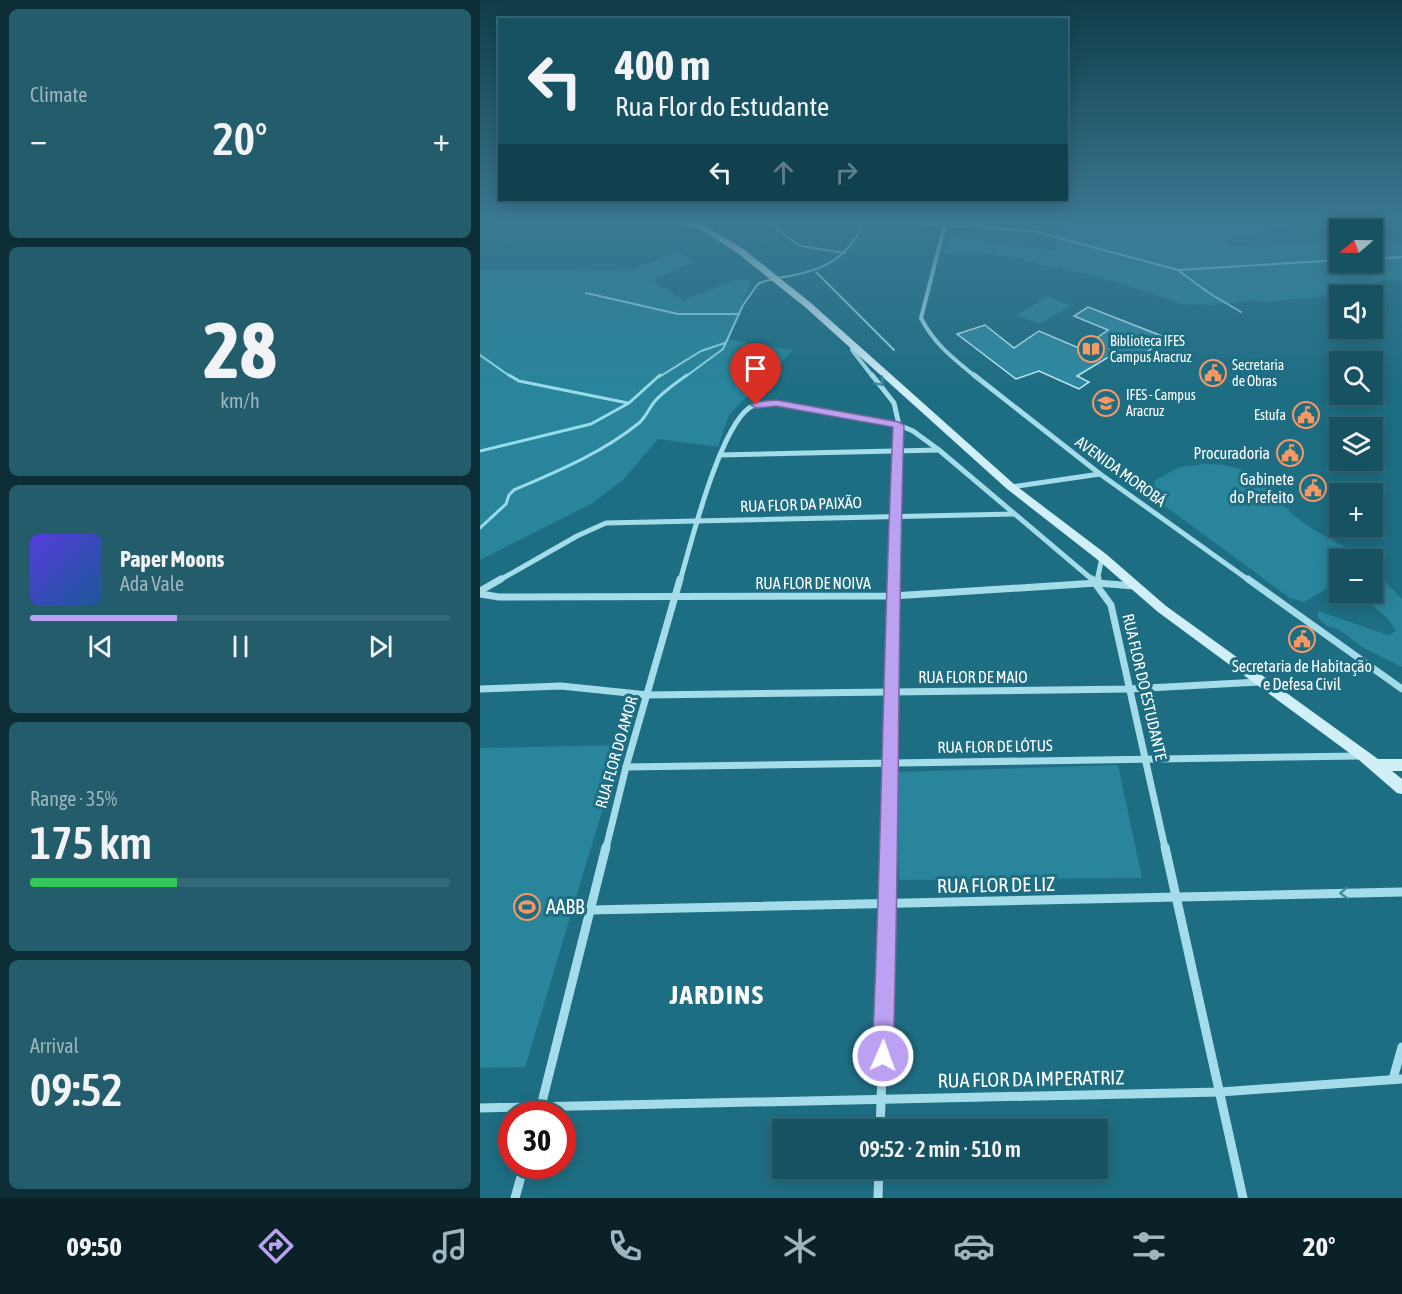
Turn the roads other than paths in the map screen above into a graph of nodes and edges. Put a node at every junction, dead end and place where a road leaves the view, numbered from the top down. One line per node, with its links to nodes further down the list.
1 (771, 276): 3 (main road)
2 (931, 276): 9 (street, AVENIDA MOROBÁ)
3 (853, 345): 5 (street, one-way to 5); 10 (main road)
4 (749, 408): 5 (street, RUA FLOR DO ESTUDANTE); 8 (street, RUA FLOR DO AMOR)
5 (899, 425): 6 (street); 7 (street, RUA FLOR DO ESTUDANTE)
6 (897, 450): 7 (street); 8 (street); 12 (street)
7 (939, 450): 11 (street, RUA FLOR DO ESTUDANTE)
8 (720, 455): 13 (street, RUA FLOR DO AMOR)
9 (1100, 474): 10 (street); 23 (street, AVENIDA MOROBÁ)
10 (1011, 487): 14 (main road)
11 (1014, 514): 12 (street, RUA FLOR DA PAIXÃO); 15 (street, RUA FLOR DO ESTUDANTE)
12 (895, 515): 13 (street, RUA FLOR DA PAIXÃO); 18 (street)
13 (697, 520): 17 (street, RUA FLOR DA PAIXÃO); 19 (street, RUA FLOR DO AMOR)
14 (1102, 557): 15 (street); 16 (main road)
15 (1097, 583): 16 (street, RUA FLOR DE NOIVA); 18 (street, RUA FLOR DE NOIVA); 22 (street, RUA FLOR DO ESTUDANTE)
16 (1134, 586): 20 (main road)
17 (480, 593): 19 (street, RUA FLOR DE NOIVA)
18 (892, 596): 19 (street, RUA FLOR DE NOIVA); 24 (street)
19 (674, 597): 25 (street, RUA FLOR DO AMOR)
20 (1263, 682): 22 (street, RUA FLOR DE MAIO); 27 (main road)
21 (480, 689): 25 (street, RUA FLOR DE MAIO)
22 (1129, 689): 24 (street, RUA FLOR DE MAIO); 26 (street, RUA FLOR DO ESTUDANTE)
23 (1402, 689)
24 (890, 691): 25 (street, RUA FLOR DE MAIO); 28 (street)
25 (648, 695): 30 (street, RUA FLOR DO AMOR)
26 (1145, 758): 27 (street, RUA FLOR DE LÓTUS); 28 (street, RUA FLOR DE LÓTUS); 33 (street, RUA FLOR DO ESTUDANTE)
27 (1369, 760): 29 (main road); 31 (main road)
28 (889, 761): 30 (street, RUA FLOR DE LÓTUS); 34 (street)
29 (1402, 765)
30 (626, 767): 35 (street, RUA FLOR DO AMOR)
31 (1402, 788)
32 (1402, 892): 33 (street, RUA FLOR DE LIZ, one-way to 33)
33 (1176, 898): 34 (street, RUA FLOR DE LIZ); 38 (street, RUA FLOR DO ESTUDANTE)
34 (889, 903): 35 (street, RUA FLOR DE LIZ); 39 (street)
35 (590, 910): 40 (street, RUA FLOR DO AMOR)
36 (1402, 1047): 37 (street)
37 (1398, 1079): 38 (street, RUA FLOR DA IMPERATRIZ)
38 (1220, 1092): 39 (street, RUA FLOR DA IMPERATRIZ); 49 (street, RUA FLOR DO ESTUDANTE)
39 (881, 1100): 43 (street, RUA FLOR DA IMPERATRIZ); 44 (street)
40 (542, 1101)
41 (480, 1108): 42 (street, RUA FLOR DA IMPERATRIZ)
42 (498, 1109)
43 (576, 1110)
44 (880, 1119)
45 (520, 1179): 47 (street)
46 (879, 1179): 48 (street)
47 (515, 1198)
48 (879, 1198)
49 (1243, 1198)

